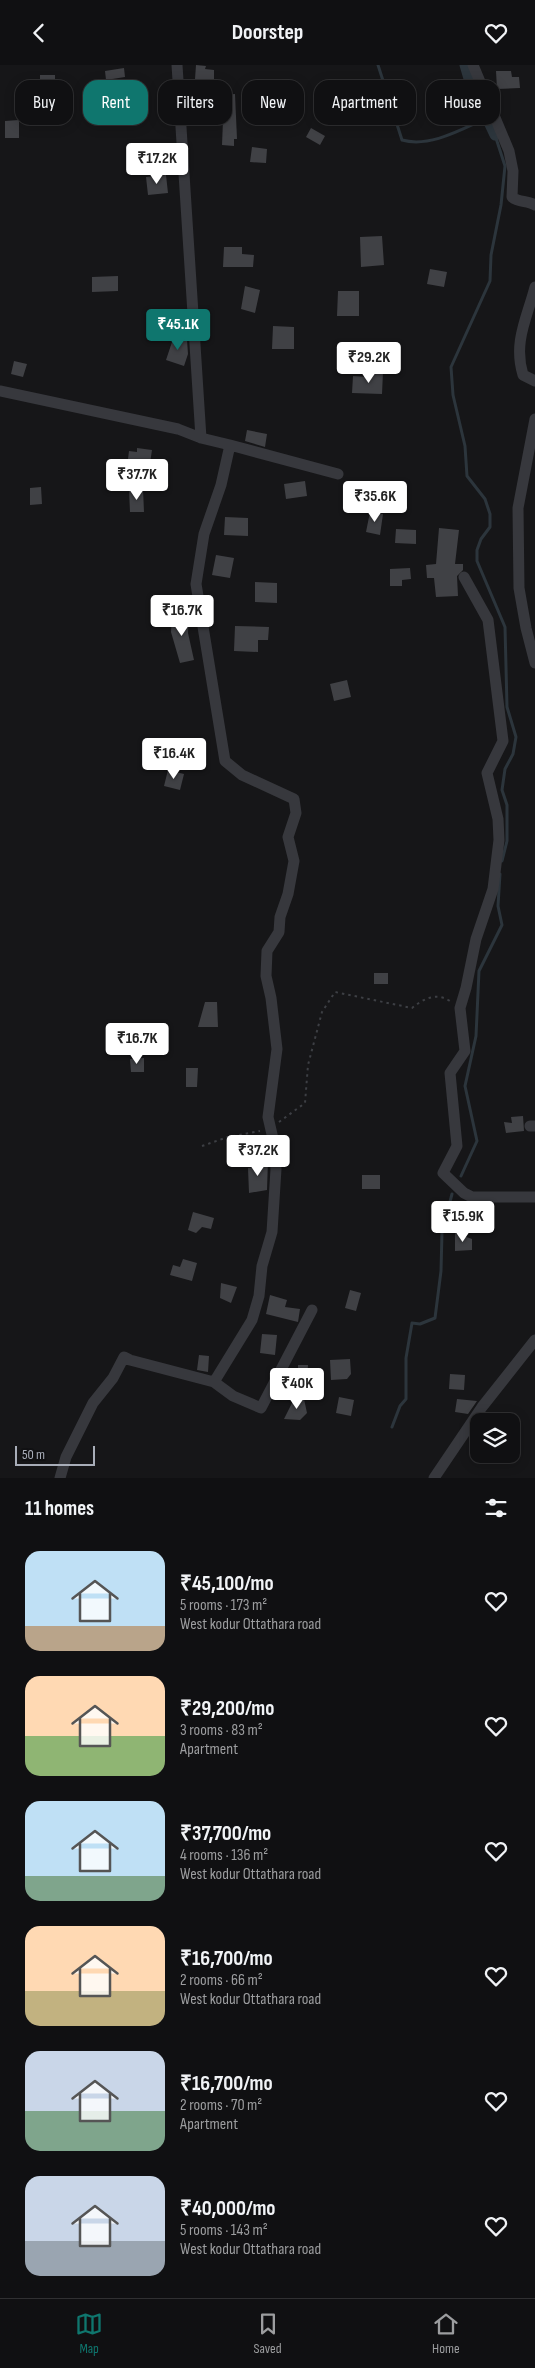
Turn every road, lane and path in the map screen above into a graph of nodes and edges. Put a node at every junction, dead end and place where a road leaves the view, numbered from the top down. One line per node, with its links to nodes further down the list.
1 (178, 65): 8 (street)
2 (473, 65): 3 (street)
3 (535, 205)
4 (535, 287): 5 (street)
5 (535, 381)
6 (0, 391): 8 (street)
7 (535, 419): 12 (street)
8 (201, 438): 9 (street)
9 (230, 445): 10 (street); 14 (street)
10 (338, 474)
11 (464, 577): 13 (street)
12 (535, 663)
13 (460, 1008): 14 (path); 16 (street)
14 (270, 1129): 15 (path); 19 (street)
15 (202, 1146)
16 (535, 1197)
17 (312, 1309): 19 (street)
18 (535, 1340): 21 (street)
19 (214, 1382): 20 (street)
20 (60, 1478)
21 (434, 1478)

